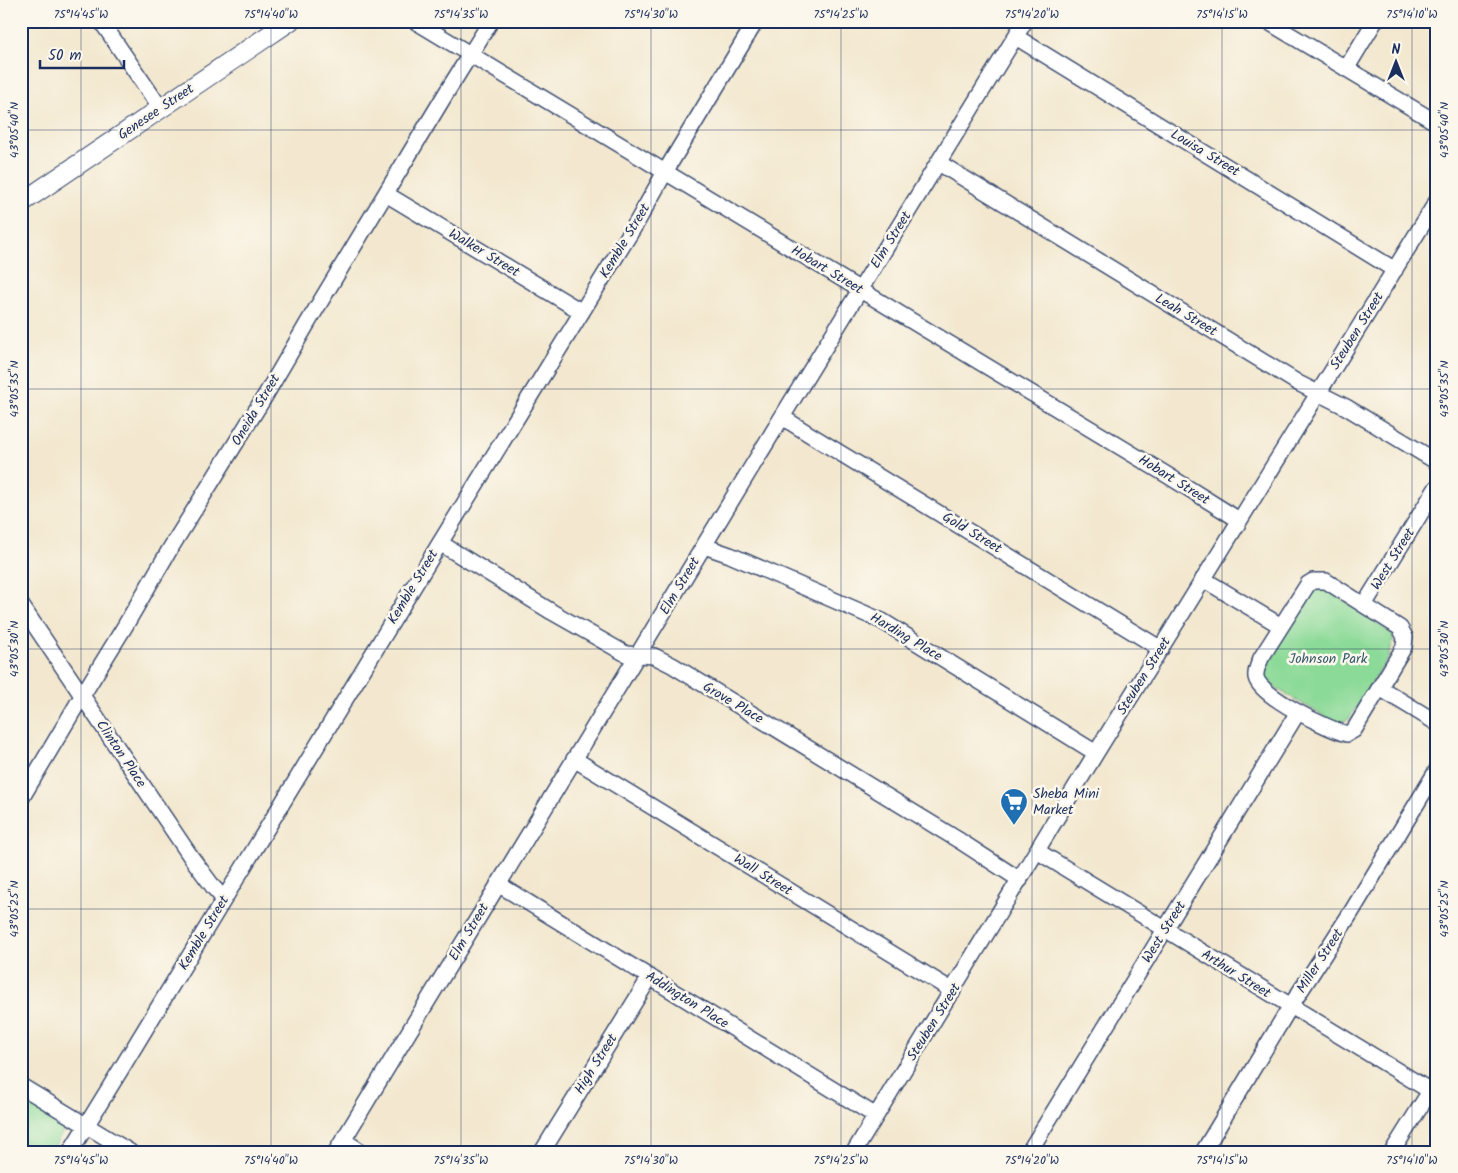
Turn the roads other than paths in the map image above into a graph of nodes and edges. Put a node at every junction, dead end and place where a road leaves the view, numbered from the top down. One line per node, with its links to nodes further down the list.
1 (101, 21): 12 (street)
2 (290, 21): 12 (main road, Genesee Street)
3 (415, 21): 10 (street, Hobart Street)
4 (491, 21): 10 (street, Oneida Street)
5 (756, 21): 15 (street, Kemble Street)
6 (1025, 21): 9 (street, Elm Street)
7 (1267, 21): 11 (street)
8 (1375, 21): 11 (street)
9 (1016, 37): 14 (street, Elm Street); 19 (street, Louisa Street)
10 (470, 54): 15 (street, Hobart Street); 16 (street, Oneida Street)
11 (1346, 69): 13 (street)
12 (161, 109): 18 (main road, Genesee Street)
13 (1437, 123)
14 (939, 163): 20 (street, Elm Street); 22 (street, Leah Street)
15 (665, 172): 20 (street, Hobart Street); 21 (street, Kemble Street)
16 (386, 194): 21 (street, Walker Street); 36 (street, Oneida Street)
17 (1437, 201): 19 (street, Steuben Street)
18 (21, 203)
19 (1395, 270): 22 (street, Steuben Street)
20 (860, 290): 23 (street, Elm Street); 26 (street, Hobart Street)
21 (582, 312): 27 (street, Kemble Street)
22 (1318, 393): 24 (street, Leah Street); 26 (street, Steuben Street)
23 (782, 416): 28 (street, Elm Street); 33 (street, Gold Street)
24 (1437, 462)
25 (1437, 487): 31 (street, West Street)
26 (1239, 520): 29 (street, Steuben Street)
27 (440, 543): 34 (street, Grove Place); 46 (street, Kemble Street)
28 (704, 546): 34 (street, Elm Street); 39 (street, Harding Place)
29 (1204, 579): 32 (street); 33 (street, Steuben Street)
30 (21, 605): 36 (street, Clinton Place)
31 (1364, 605): 32 (street); 35 (street)
32 (1281, 626): 37 (street)
33 (1161, 649): 39 (street, Steuben Street)
34 (638, 654): 40 (street, Elm Street); 44 (street, Grove Place)
35 (1380, 688): 37 (street); 38 (street)
36 (82, 696): 42 (street, Oneida Street); 46 (street, Clinton Place)
37 (1298, 712): 47 (street, West Street)
38 (1437, 723)
39 (1096, 753): 43 (street, Steuben Street)
40 (574, 759): 45 (street, Elm Street); 49 (street, Wall Street)
41 (1437, 770): 50 (street, Miller Street)
42 (21, 799)
43 (1037, 851): 44 (street, Steuben Street); 47 (street, Arthur Street)
44 (1020, 880): 49 (street, Steuben Street)
45 (498, 884): 48 (street, Addington Place); 55 (street, Elm Street)
46 (224, 899): 54 (street, Kemble Street)
47 (1166, 930): 50 (street, Arthur Street); 61 (street, West Street)
48 (650, 977): 53 (street, Addington Place); 59 (street, High Street)
49 (953, 991): 53 (street, Steuben Street)
50 (1290, 1007): 52 (street, Arthur Street); 62 (street, Miller Street)
51 (21, 1086): 54 (street)
52 (1435, 1089): 63 (street)
53 (876, 1116): 60 (street, Steuben Street)
54 (86, 1125): 56 (street, Kemble Street); 57 (street)
55 (339, 1146): 58 (street)
56 (70, 1152)
57 (130, 1152)
58 (362, 1152)
59 (542, 1152)
60 (854, 1152)
61 (1029, 1152)
62 (1203, 1152)
63 (1392, 1152)

